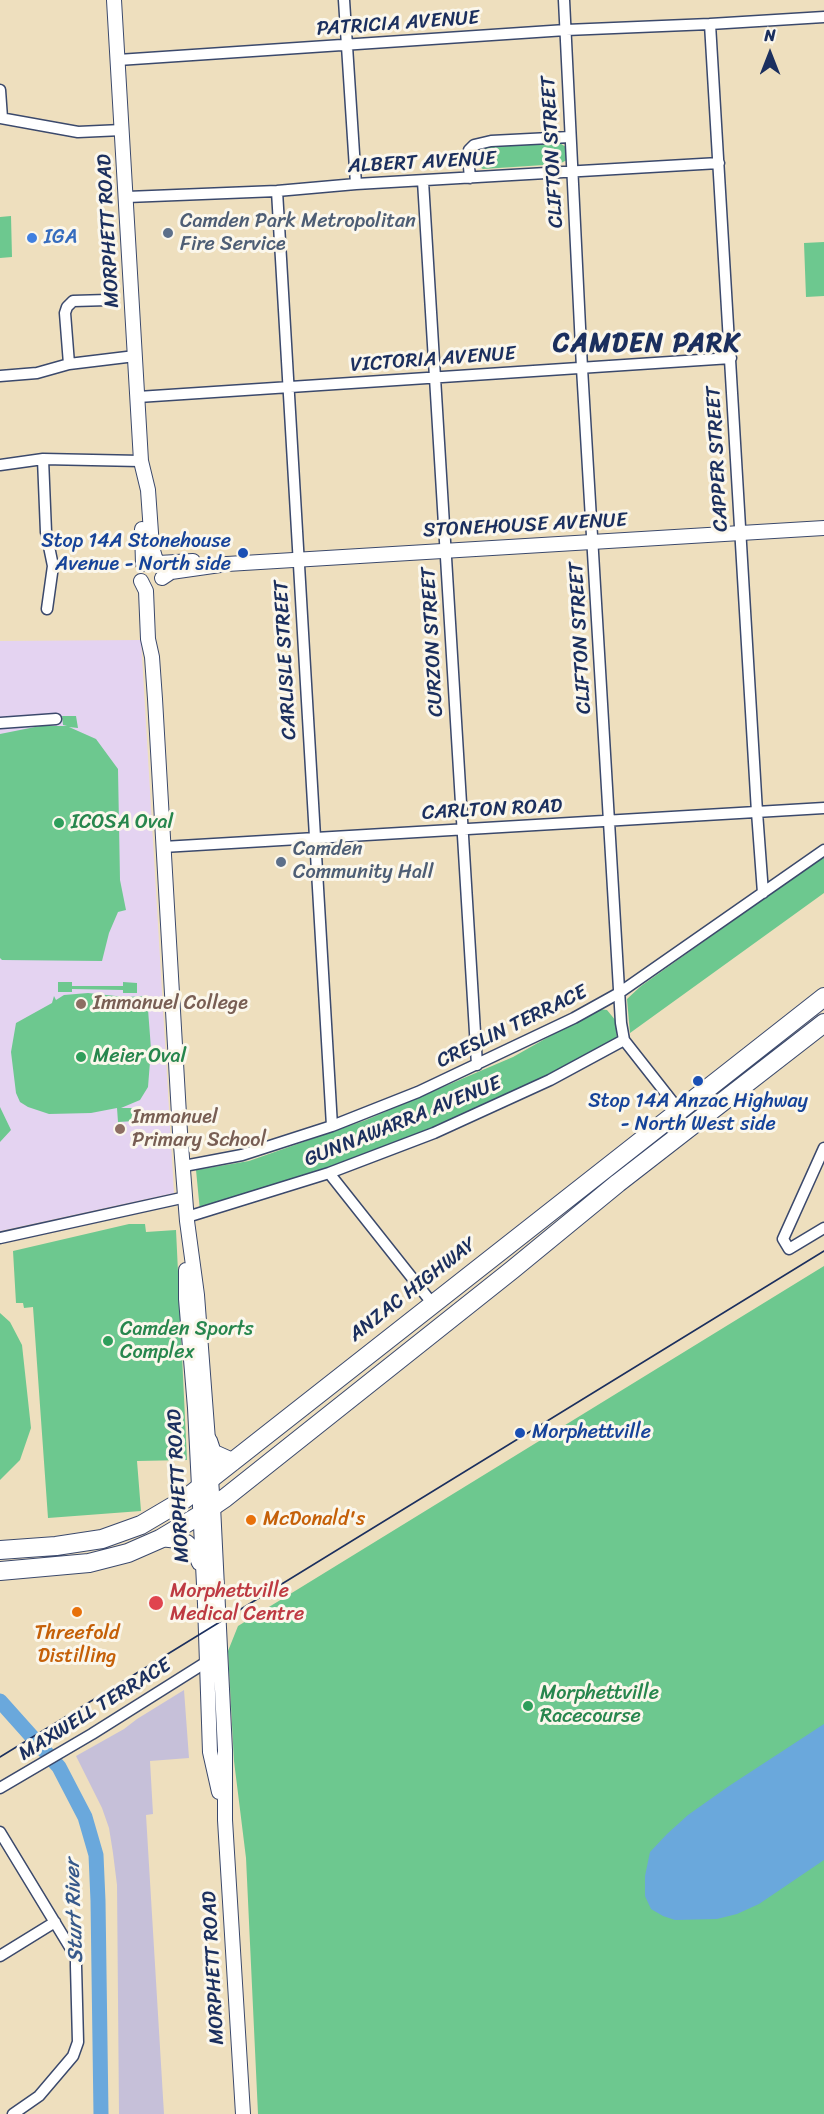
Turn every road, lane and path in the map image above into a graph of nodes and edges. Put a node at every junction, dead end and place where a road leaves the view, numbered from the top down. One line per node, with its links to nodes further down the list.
1 (114, 0): 8 (street, MORPHETT ROAD)
2 (344, 0): 7 (street)
3 (564, 0): 6 (street, CLIFTON STREET)
4 (824, 17): 5 (street, PATRICIA AVENUE)
5 (710, 24): 6 (street, PATRICIA AVENUE); 13 (street, CAPPER STREET)
6 (566, 30): 7 (street, PATRICIA AVENUE); 12 (street, CLIFTON STREET)
7 (348, 46): 8 (street, PATRICIA AVENUE); 17 (street)
8 (118, 60): 11 (street, MORPHETT ROAD)
9 (0, 90): 10 (street)
10 (1, 118): 11 (street)
11 (122, 130): 19 (street, MORPHETT ROAD)
12 (570, 136): 14 (street, CLIFTON STREET); 15 (street)
13 (719, 163): 14 (street, ALBERT AVENUE); 22 (street, CAPPER STREET)
14 (572, 172): 15 (street, ALBERT AVENUE); 24 (street, CLIFTON STREET)
15 (470, 178): 16 (street, ALBERT AVENUE)
16 (423, 181): 17 (street, ALBERT AVENUE); 26 (street, CURZON STREET)
17 (356, 184): 18 (street, ALBERT AVENUE)
18 (277, 191): 19 (street, ALBERT AVENUE); 27 (street, CARLISLE STREET)
19 (127, 197): 21 (street, MORPHETT ROAD)
20 (108, 300): 23 (street)
21 (135, 356): 23 (street); 28 (street, MORPHETT ROAD)
22 (730, 358): 24 (street, VICTORIA AVENUE); 33 (street, CAPPER STREET)
23 (69, 364): 25 (street)
24 (582, 368): 26 (street, VICTORIA AVENUE); 34 (street, CLIFTON STREET)
25 (0, 376)
26 (437, 377): 27 (street, VICTORIA AVENUE); 35 (street, CURZON STREET)
27 (288, 387): 28 (street, VICTORIA AVENUE); 36 (street, CARLISLE STREET)
28 (138, 397): 30 (street, MORPHETT ROAD)
29 (43, 459): 30 (street); 31 (street); 41 (street)
30 (141, 461): 37 (street, MORPHETT ROAD)
31 (0, 465)
32 (824, 528): 33 (street, STONEHOUSE AVENUE)
33 (741, 533): 34 (street, STONEHOUSE AVENUE); 46 (street, CAPPER STREET)
34 (593, 542): 35 (street, STONEHOUSE AVENUE); 47 (street, CLIFTON STREET)
35 (446, 550): 36 (street, STONEHOUSE AVENUE); 48 (street, CURZON STREET)
36 (298, 560): 38 (street, STONEHOUSE AVENUE); 49 (street, CARLISLE STREET)
37 (153, 563): 38 (street, STONEHOUSE AVENUE); 39 (street); 40 (street)
38 (227, 564): 40 (street, STONEHOUSE AVENUE)
39 (141, 581): 40 (street); 42 (street, MORPHETT ROAD)
40 (160, 581): 42 (street, MORPHETT ROAD)
41 (46, 609)
42 (152, 657): 50 (street, MORPHETT ROAD)
43 (56, 719): 44 (street)
44 (0, 723)
45 (824, 808): 46 (street, CARLTON ROAD)
46 (756, 812): 47 (street, CARLTON ROAD); 52 (street, CAPPER STREET)
47 (610, 821): 48 (street, CARLTON ROAD); 53 (street, CLIFTON STREET)
48 (462, 830): 49 (street, CARLTON ROAD); 58 (street, CURZON STREET)
49 (314, 837): 50 (street, CARLTON ROAD); 63 (street, CARLISLE STREET)
50 (163, 847): 65 (street, MORPHETT ROAD)
51 (824, 850): 52 (street, CRESLIN TERRACE)
52 (764, 892): 53 (street, CRESLIN TERRACE)
53 (619, 993): 56 (street, CLIFTON STREET); 58 (street, CRESLIN TERRACE)
54 (824, 997): 57 (highway, ANZAC HIGHWAY)
55 (824, 1023): 59 (highway)
56 (624, 1040): 62 (street); 66 (street, GUNNAWARRA AVENUE)
57 (744, 1060): 59 (highway); 60 (highway, ANZAC HIGHWAY)
58 (477, 1065): 63 (street, CRESLIN TERRACE)
59 (763, 1070): 61 (highway)
60 (717, 1080): 61 (highway); 62 (highway, ANZAC HIGHWAY)
61 (746, 1083): 72 (highway)
62 (679, 1110): 71 (highway, ANZAC HIGHWAY)
63 (332, 1126): 65 (street, CRESLIN TERRACE)
64 (824, 1148): 69 (street)
65 (184, 1166): 67 (street, MORPHETT ROAD)
66 (329, 1173): 68 (street, GUNNAWARRA AVENUE); 75 (street)
67 (186, 1197): 68 (street, MORPHETT ROAD); 70 (street)
68 (187, 1219): 76 (street, MORPHETT ROAD); 78 (street, MORPHETT ROAD)
69 (824, 1228)
70 (0, 1238)
71 (503, 1248): 72 (highway); 73 (highway, ANZAC HIGHWAY)
72 (532, 1253): 74 (highway)
73 (466, 1277): 74 (highway); 75 (highway, ANZAC HIGHWAY)
74 (495, 1283): 79 (highway)
75 (432, 1304): 77 (highway, ANZAC HIGHWAY)
76 (208, 1441): 77 (highway); 78 (street, MORPHETT ROAD)
77 (232, 1462): 78 (highway, ANZAC HIGHWAY)
78 (205, 1484): 79 (street, MORPHETT ROAD); 81 (highway, ANZAC HIGHWAY)
79 (207, 1511): 80 (highway); 85 (street, MORPHETT ROAD); 88 (street, MORPHETT ROAD)
80 (160, 1539): 83 (highway); 85 (street)
81 (20, 1549): 82 (highway, ANZAC HIGHWAY); 83 (highway)
82 (0, 1551)
83 (22, 1570): 84 (highway)
84 (0, 1571)
85 (204, 1577): 86 (street, MORPHETT ROAD)
86 (208, 1661): 87 (street, MAXWELL TERRACE); 88 (street, MORPHETT ROAD)
87 (0, 1788)
88 (225, 1820): 93 (street, MORPHETT ROAD)
89 (0, 1833): 90 (street)
90 (55, 1922): 91 (street); 92 (street)
91 (0, 1956)
92 (13, 2114)
93 (243, 2114)

